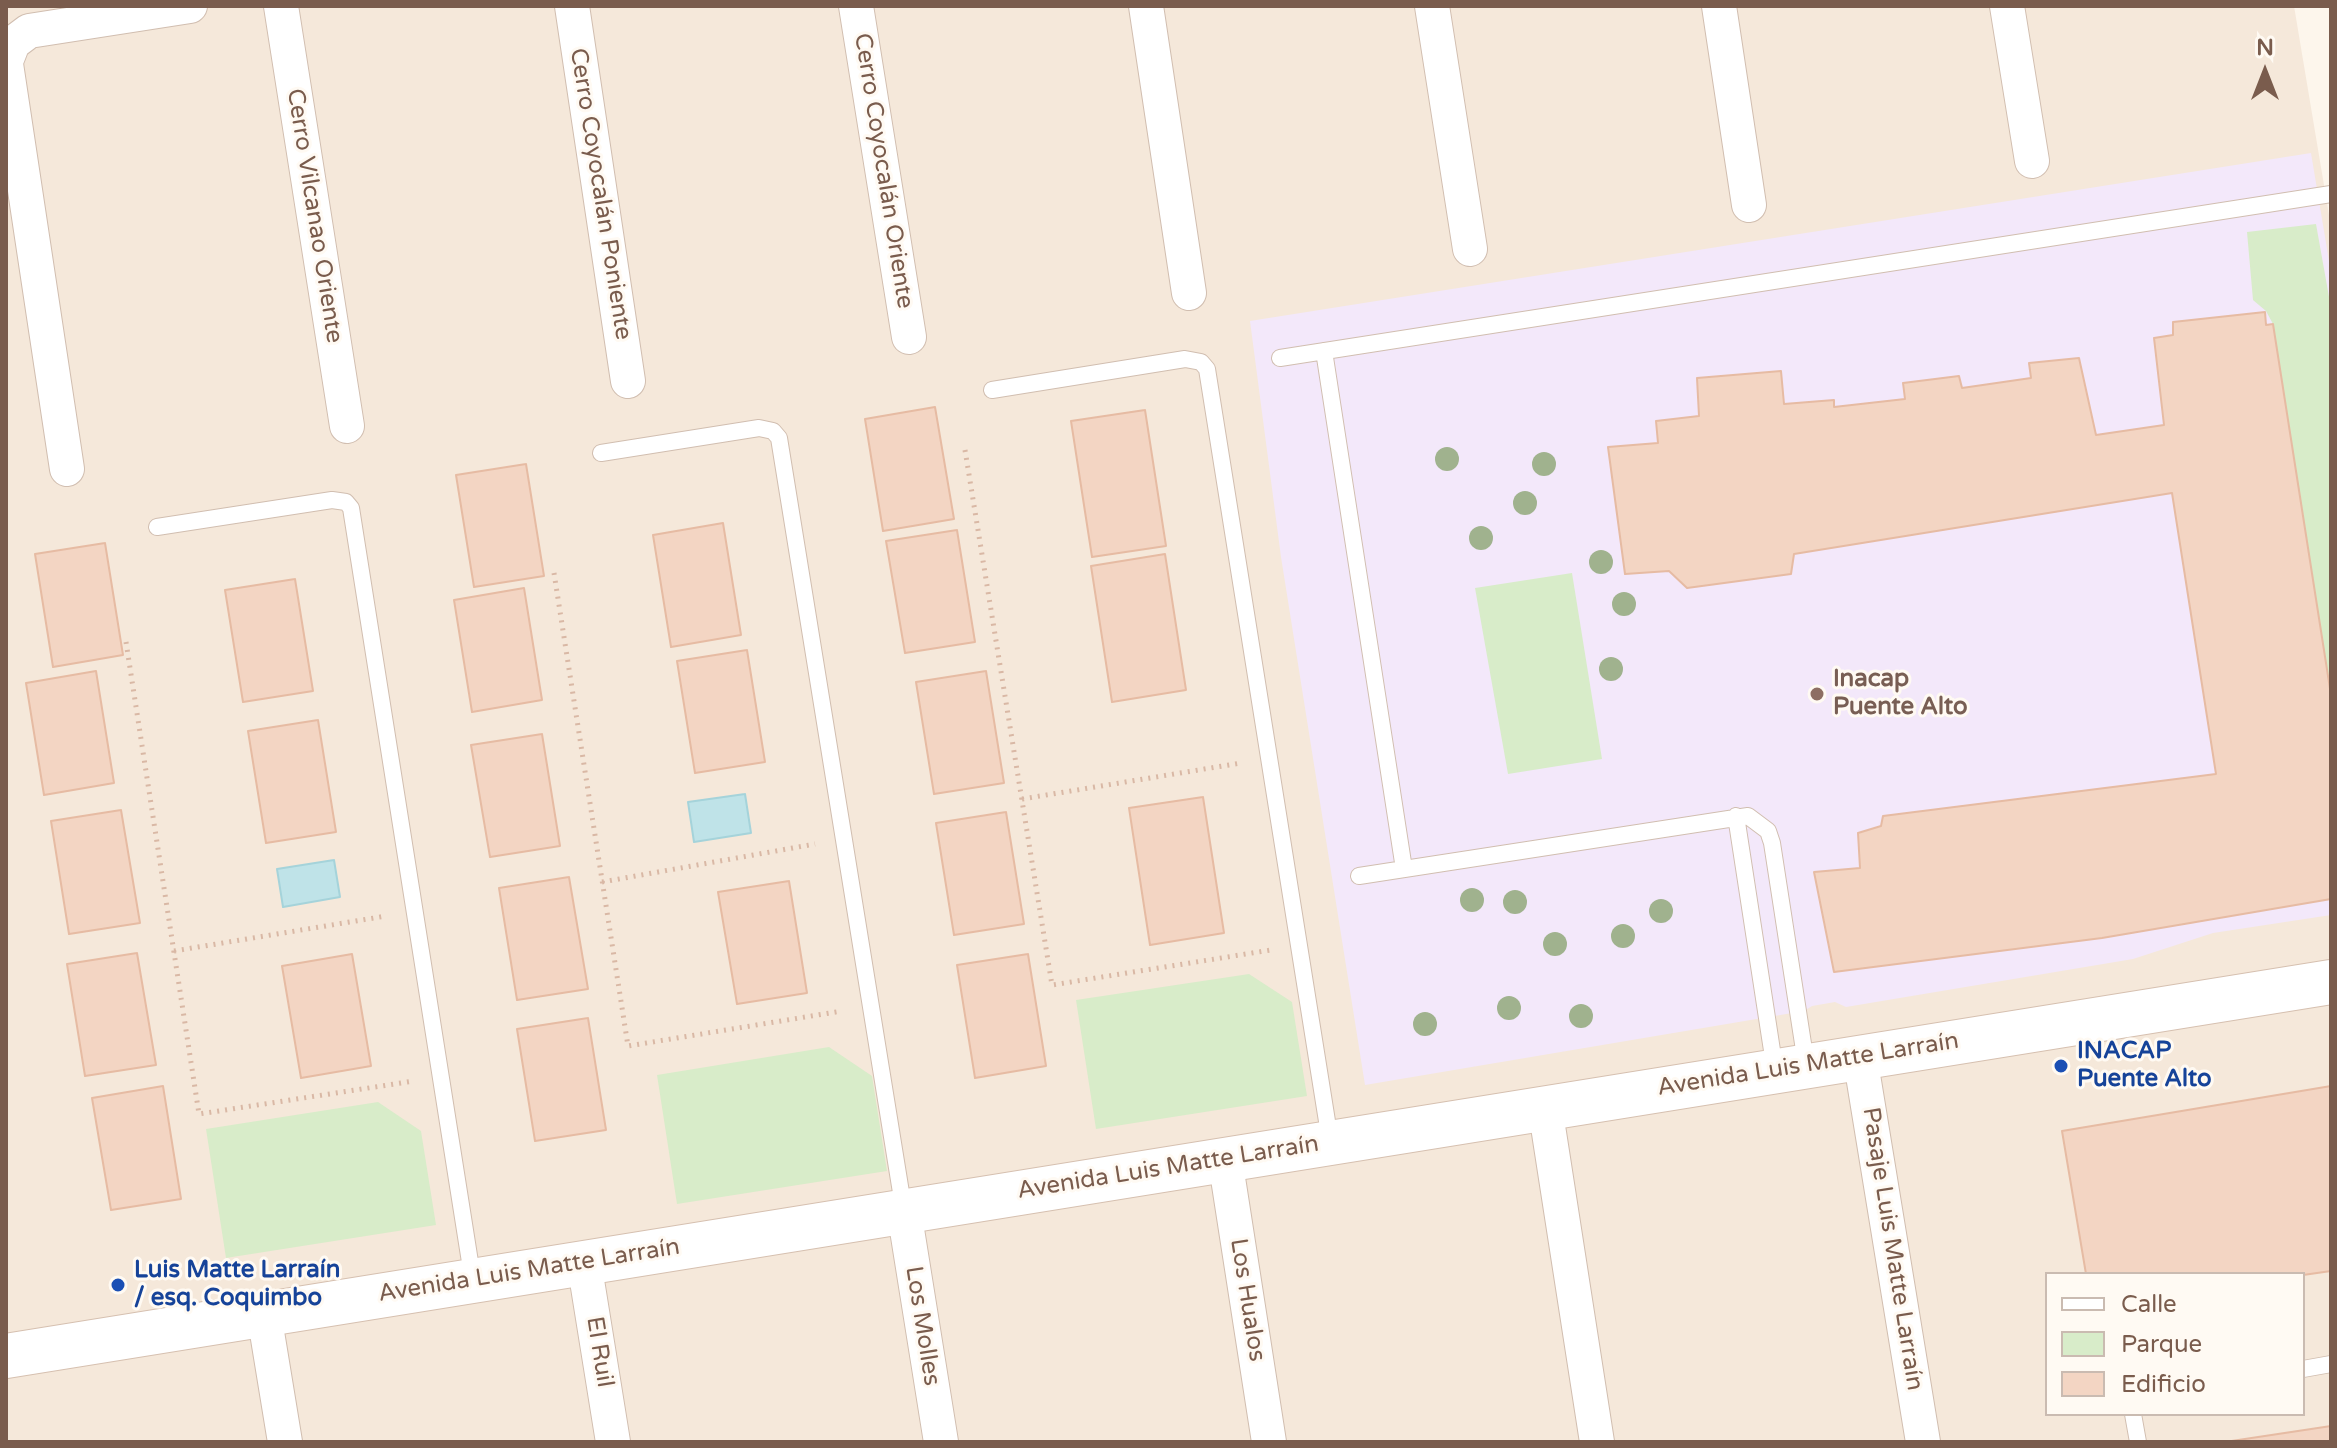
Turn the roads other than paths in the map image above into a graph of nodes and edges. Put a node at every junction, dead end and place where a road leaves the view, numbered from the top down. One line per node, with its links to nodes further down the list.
1 (190, 6): 9 (street)
2 (281, 6): 21 (street, Cerro Vilcanao Oriente)
3 (572, 6): 19 (street, Cerro Coyocalán Poniente)
4 (856, 6): 16 (street, Cerro Coyocalán Oriente)
5 (1146, 6): 15 (street)
6 (1432, 6): 14 (street)
7 (1719, 6): 13 (street)
8 (2007, 6): 11 (street)
9 (36, 18): 10 (street)
10 (6, 63): 23 (street)
11 (2032, 161)
12 (2331, 194): 17 (lane)
13 (1749, 205)
14 (1470, 249)
15 (1189, 293)
16 (909, 337)
17 (1324, 351): 18 (lane); 26 (lane)
18 (1280, 358)
19 (628, 381)
20 (992, 390): 32 (lane)
21 (347, 426)
22 (601, 453): 34 (lane)
23 (67, 469)
24 (157, 527): 36 (lane)
25 (1736, 816): 26 (lane); 30 (lane); 30 (lane)
26 (1404, 869): 27 (lane)
27 (1359, 876)
28 (2331, 982): 29 (street, Avenida Luis Matte Larraín)
29 (1860, 1057): 30 (street, Avenida Luis Matte Larraín); 47 (street, Pasaje Luis Matte Larraín)
30 (1791, 1068): 31 (street, Avenida Luis Matte Larraín)
31 (1545, 1107): 32 (street, Avenida Luis Matte Larraín); 46 (street)
32 (1330, 1142): 33 (street, Avenida Luis Matte Larraín)
33 (1225, 1159): 34 (street, Avenida Luis Matte Larraín); 45 (street, Los Hualos)
34 (904, 1211): 35 (street, Avenida Luis Matte Larraín); 44 (street, Los Molles)
35 (584, 1262): 36 (street, Avenida Luis Matte Larraín); 43 (street, El Ruil)
36 (473, 1281): 37 (street, Avenida Luis Matte Larraín)
37 (264, 1314): 38 (street, Avenida Luis Matte Larraín); 42 (street)
38 (6, 1356)
39 (2331, 1364): 40 (lane)
40 (2305, 1369)
41 (2133, 1416): 48 (lane)
42 (285, 1442)
43 (613, 1442)
44 (941, 1442)
45 (1269, 1442)
46 (1597, 1442)
47 (1923, 1442)
48 (2138, 1442)

